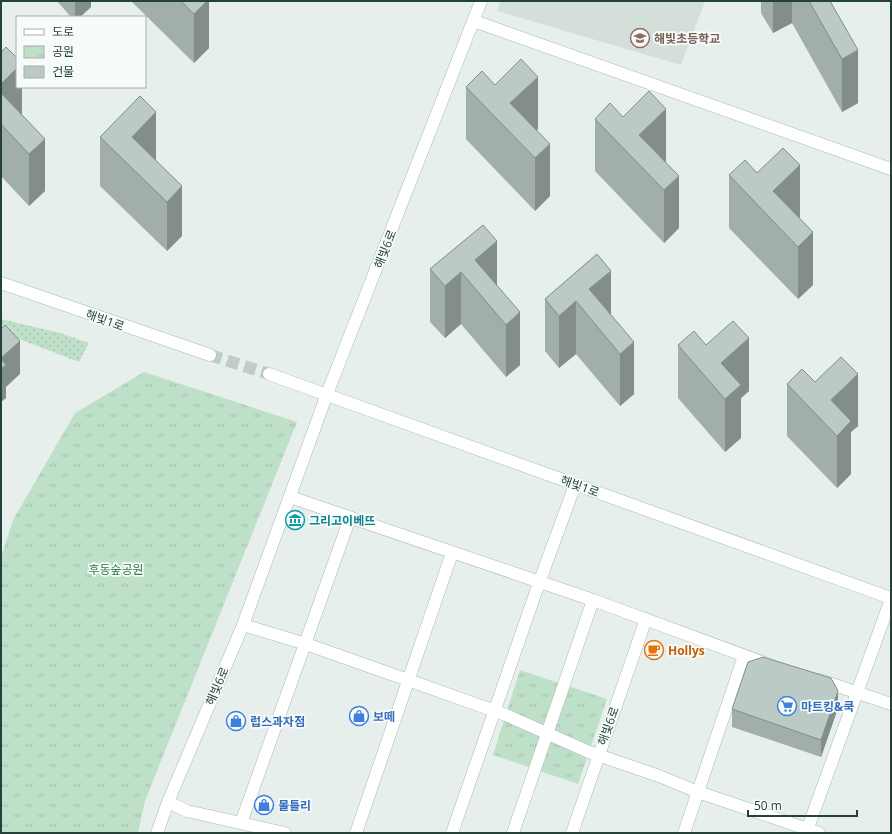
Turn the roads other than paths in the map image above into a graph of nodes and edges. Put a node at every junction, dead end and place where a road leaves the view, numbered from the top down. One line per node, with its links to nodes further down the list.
1 (481, 1): 2 (street, 해빛6로)
2 (474, 21): 3 (street); 7 (street, 해빛6로)
3 (891, 169)
4 (1, 283): 5 (street, 해빛1로)
5 (210, 355)
6 (269, 374): 7 (street, 해빛1로)
7 (328, 394): 8 (street, 해빛1로); 9 (street, 해빛6로)
8 (575, 485): 12 (street); 13 (street, 해빛1로)
9 (290, 497): 10 (street); 16 (street, 해빛6로)
10 (350, 518): 11 (street); 17 (street)
11 (452, 553): 12 (street); 21 (street)
12 (539, 583): 14 (street); 24 (street)
13 (891, 599): 22 (street)
14 (593, 600): 15 (street); 34 (street)
15 (646, 620): 18 (street); 25 (street, 해빛6로)
16 (243, 625): 17 (street); 27 (street, 해빛6로)
17 (306, 644): 21 (street); 28 (street)
18 (744, 656): 19 (street); 26 (street)
19 (781, 668)
20 (811, 677): 22 (street)
21 (408, 680): 24 (street); 32 (street)
22 (856, 692): 23 (street); 29 (street)
23 (891, 704)
24 (495, 712): 25 (street); 33 (street)
25 (598, 755): 26 (street); 35 (street, 해빛6로)
26 (698, 792): 29 (street); 36 (street)
27 (168, 802): 28 (street); 30 (street, 해빛6로)
28 (241, 823): 31 (street)
29 (811, 832)
30 (157, 833)
31 (285, 833)
32 (356, 833)
33 (452, 833)
34 (513, 833)
35 (572, 833)
36 (684, 833)

